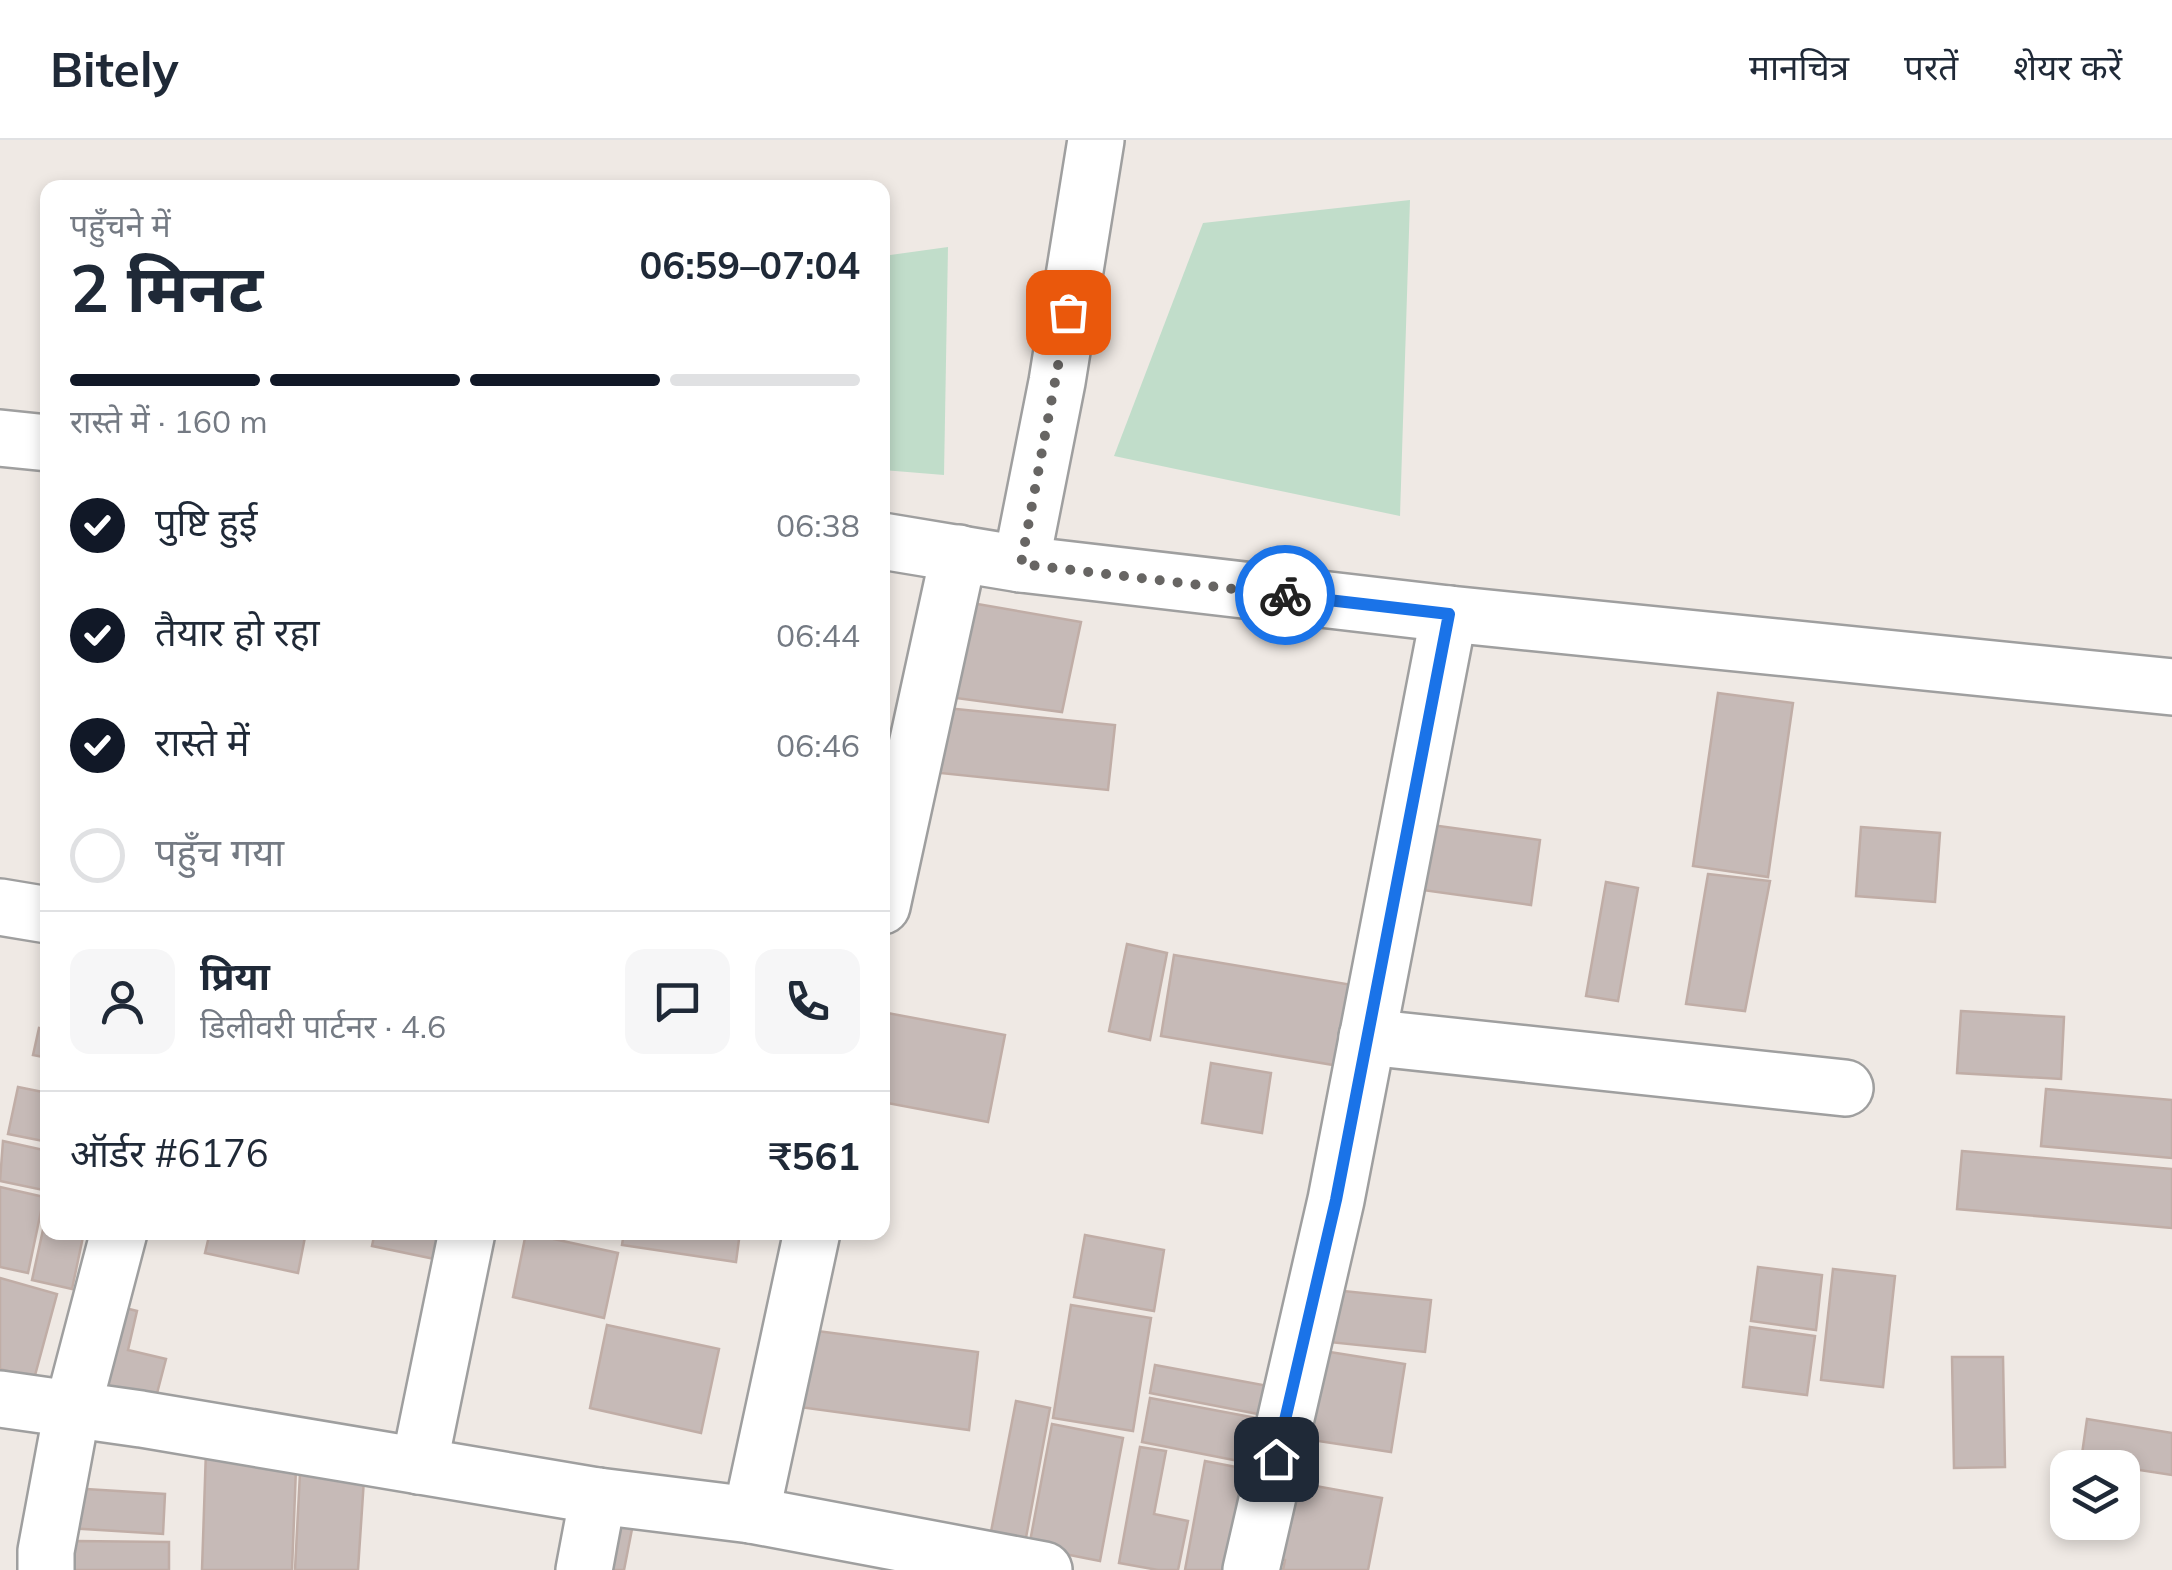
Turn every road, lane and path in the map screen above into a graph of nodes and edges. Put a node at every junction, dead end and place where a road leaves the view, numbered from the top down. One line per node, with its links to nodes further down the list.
1 (1096, 140): 6 (street)
2 (0, 438): 3 (street)
3 (40, 442)
4 (890, 542): 5 (street)
5 (959, 552): 6 (street); 9 (street)
6 (1021, 564): 7 (street)
7 (1449, 614): 8 (street); 12 (street)
8 (2172, 686)
9 (890, 869)
10 (0, 907): 11 (street)
11 (40, 914)
12 (1367, 1038): 13 (street); 25 (street)
13 (1845, 1088)
14 (117, 1240): 18 (street)
15 (465, 1240): 19 (street)
16 (810, 1240): 21 (street)
17 (0, 1399): 18 (street)
18 (72, 1411): 19 (street); 22 (street)
19 (419, 1466): 20 (street)
20 (598, 1496): 21 (street); 23 (street)
21 (751, 1515): 24 (street)
22 (46, 1570)
23 (584, 1570)
24 (1044, 1570)
25 (1251, 1570)

